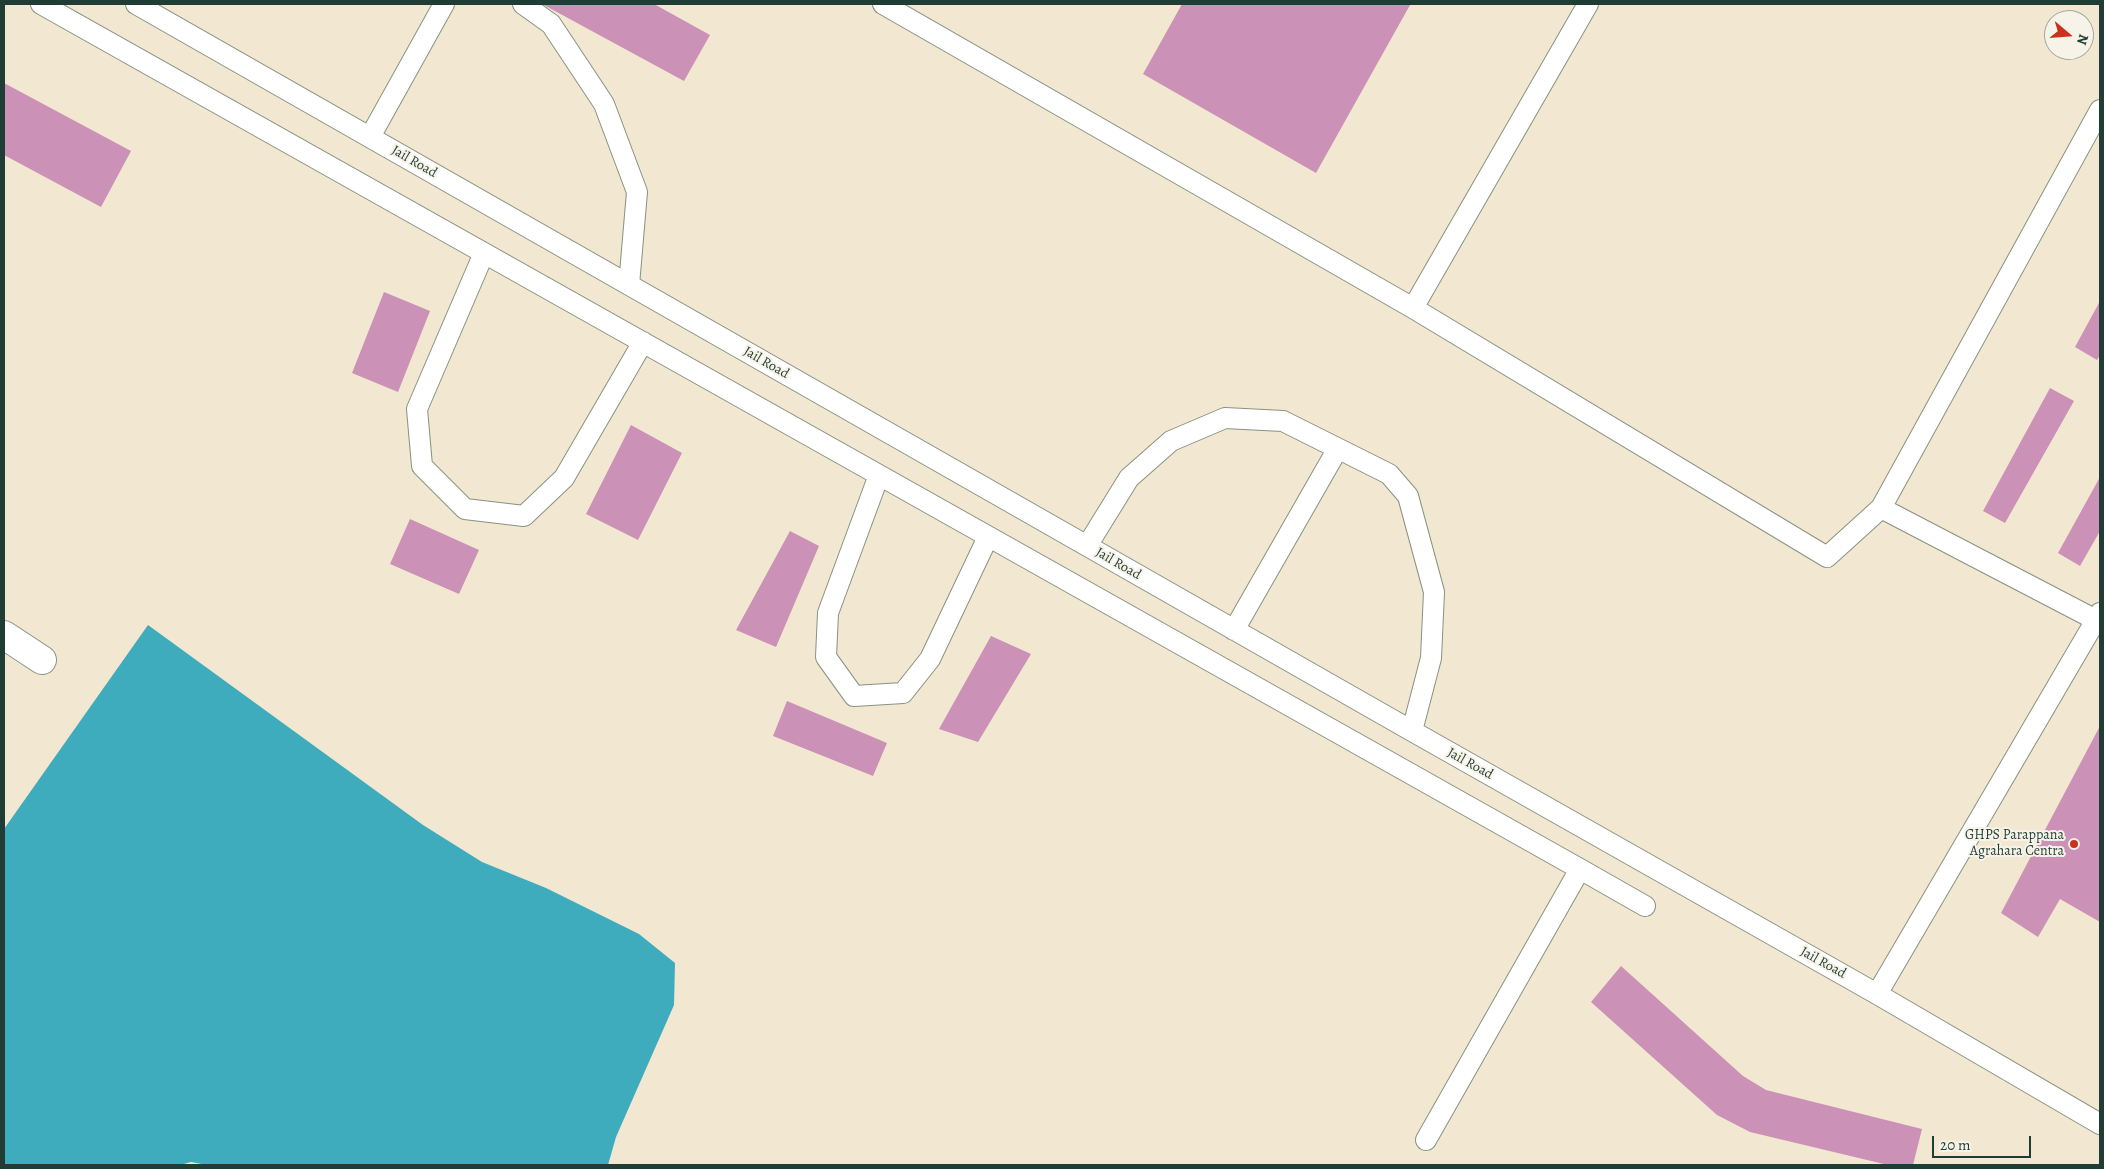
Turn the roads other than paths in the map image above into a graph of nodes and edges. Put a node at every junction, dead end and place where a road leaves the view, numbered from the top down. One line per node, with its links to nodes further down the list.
1 (41, 4): 9 (lane)
2 (444, 4): 8 (lane)
3 (522, 4): 10 (lane)
4 (883, 4): 11 (lane)
5 (1582, 5): 11 (lane)
6 (146, 6): 8 (lane, Jail Road)
7 (2100, 110): 15 (lane)
8 (370, 137): 10 (lane, Jail Road)
9 (484, 253): 12 (lane); 12 (lane)
10 (629, 285): 17 (lane, Jail Road)
11 (1413, 308): 15 (lane)
12 (643, 342): 14 (lane)
13 (1337, 450): 17 (lane); 19 (lane); 22 (lane)
14 (880, 475): 16 (lane); 16 (lane)
15 (1881, 508): 18 (lane)
16 (988, 537): 23 (lane)
17 (1087, 546): 19 (lane, Jail Road)
18 (2098, 616): 25 (lane)
19 (1234, 630): 22 (lane, Jail Road)
20 (4, 636): 21 (street)
21 (42, 660)
22 (1412, 732): 25 (lane, Jail Road)
23 (1580, 869): 24 (lane); 27 (lane)
24 (1645, 906)
25 (1877, 994): 26 (lane, Jail Road)
26 (2100, 1124)
27 (1426, 1140)

